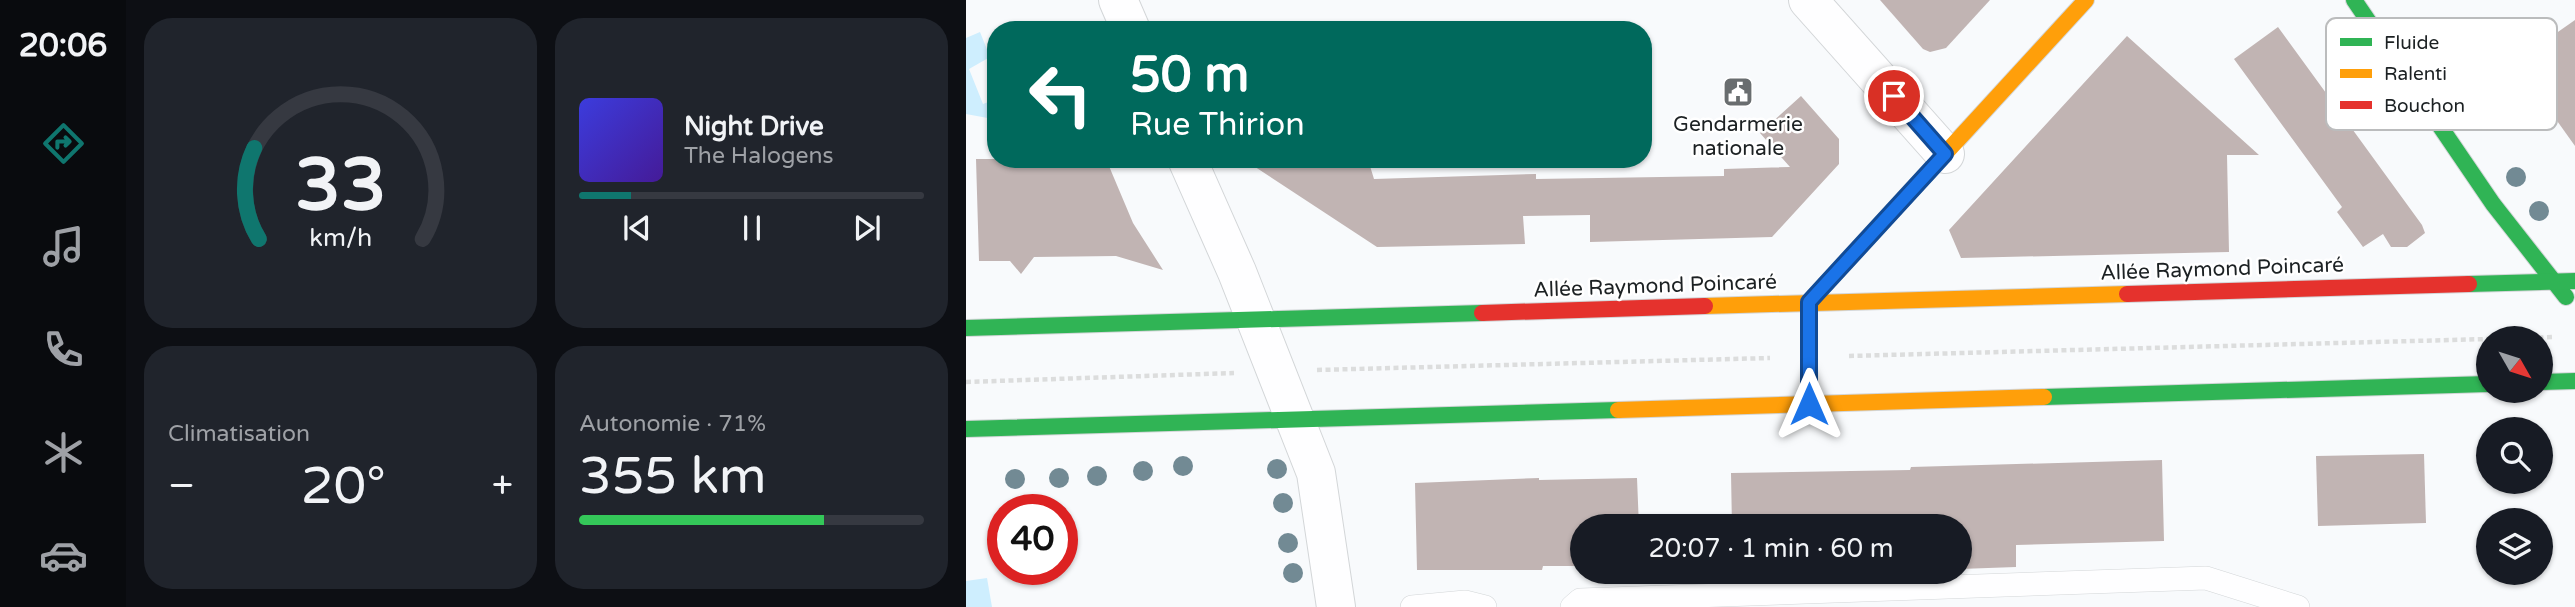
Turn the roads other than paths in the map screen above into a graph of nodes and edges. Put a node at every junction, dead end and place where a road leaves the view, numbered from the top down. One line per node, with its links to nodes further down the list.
1 (1118, 0): 6 (street)
2 (1808, 0): 8 (street)
3 (2086, 0): 8 (main road)
4 (2354, 0): 5 (main road)
5 (2366, 18)
6 (1127, 21)
7 (2443, 130): 11 (main road)
8 (1945, 154): 12 (main road)
9 (1191, 168): 14 (street)
10 (2575, 281): 11 (main road, Allée Raymond Poincaré)
11 (2555, 282): 12 (main road, Allée Raymond Poincaré); 13 (main road)
12 (1809, 302): 14 (main road, Allée Raymond Poincaré); 19 (main road)
13 (2575, 308)
14 (1255, 319): 15 (main road, Allée Raymond Poincaré); 20 (street)
15 (966, 328)
16 (2575, 381): 17 (main road)
17 (2553, 382)
18 (2476, 384): 19 (main road)
19 (1809, 404): 20 (main road)
20 (1295, 419): 21 (main road); 22 (street)
21 (966, 429)
22 (1336, 607)
23 (1412, 607): 24 (lane)
24 (1485, 607)
25 (1572, 607): 26 (lane)
26 (2298, 607)

